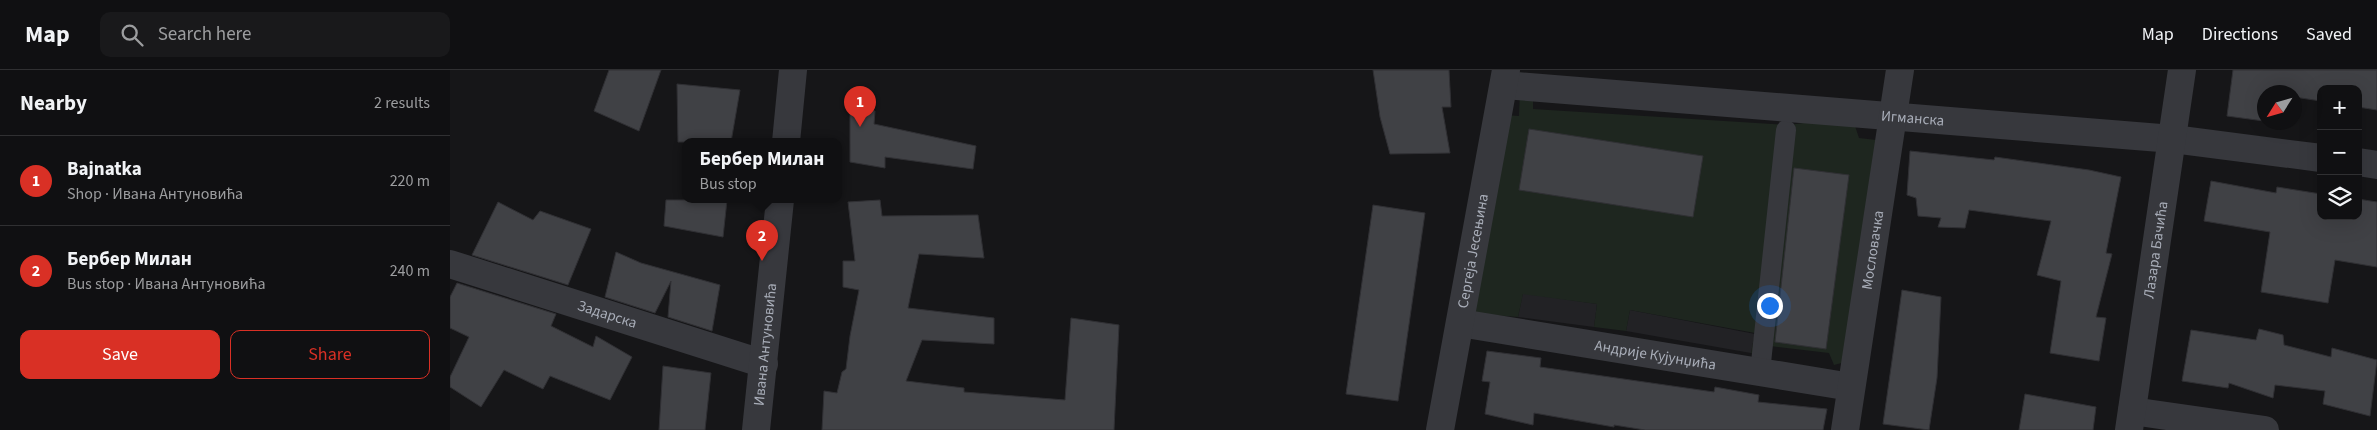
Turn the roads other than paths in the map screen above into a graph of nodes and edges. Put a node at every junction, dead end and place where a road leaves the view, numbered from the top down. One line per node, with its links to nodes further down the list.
1 (793, 70): 7 (street)
2 (1900, 70): 5 (street, Мословачка)
3 (2182, 70): 8 (street, Лазара Бачића)
4 (1505, 78): 5 (street, Игманска); 14 (street, Сергеја Јесењина)
5 (1894, 116): 8 (street, Игманска); 17 (street, Мословачка)
6 (1786, 130): 16 (street)
7 (786, 138)
8 (2172, 139): 9 (street, Игманска); 18 (street, Лазара Бачића)
9 (2317, 157)
10 (2362, 163): 11 (street)
11 (2377, 165)
12 (780, 203): 15 (street, Ивана Антуновића)
13 (451, 267): 15 (street, Задарска)
14 (1460, 323): 16 (street, Андрије Кујунџића); 20 (street, Сергеја Јесењина)
15 (764, 364): 19 (street, Ивана Антуновића)
16 (1760, 372): 17 (street, Андрије Кујунџића)
17 (1851, 387): 21 (street, Мословачка)
18 (2131, 421): 22 (street)
19 (756, 430)
20 (1440, 430)
21 (1845, 430)
22 (2265, 430)

